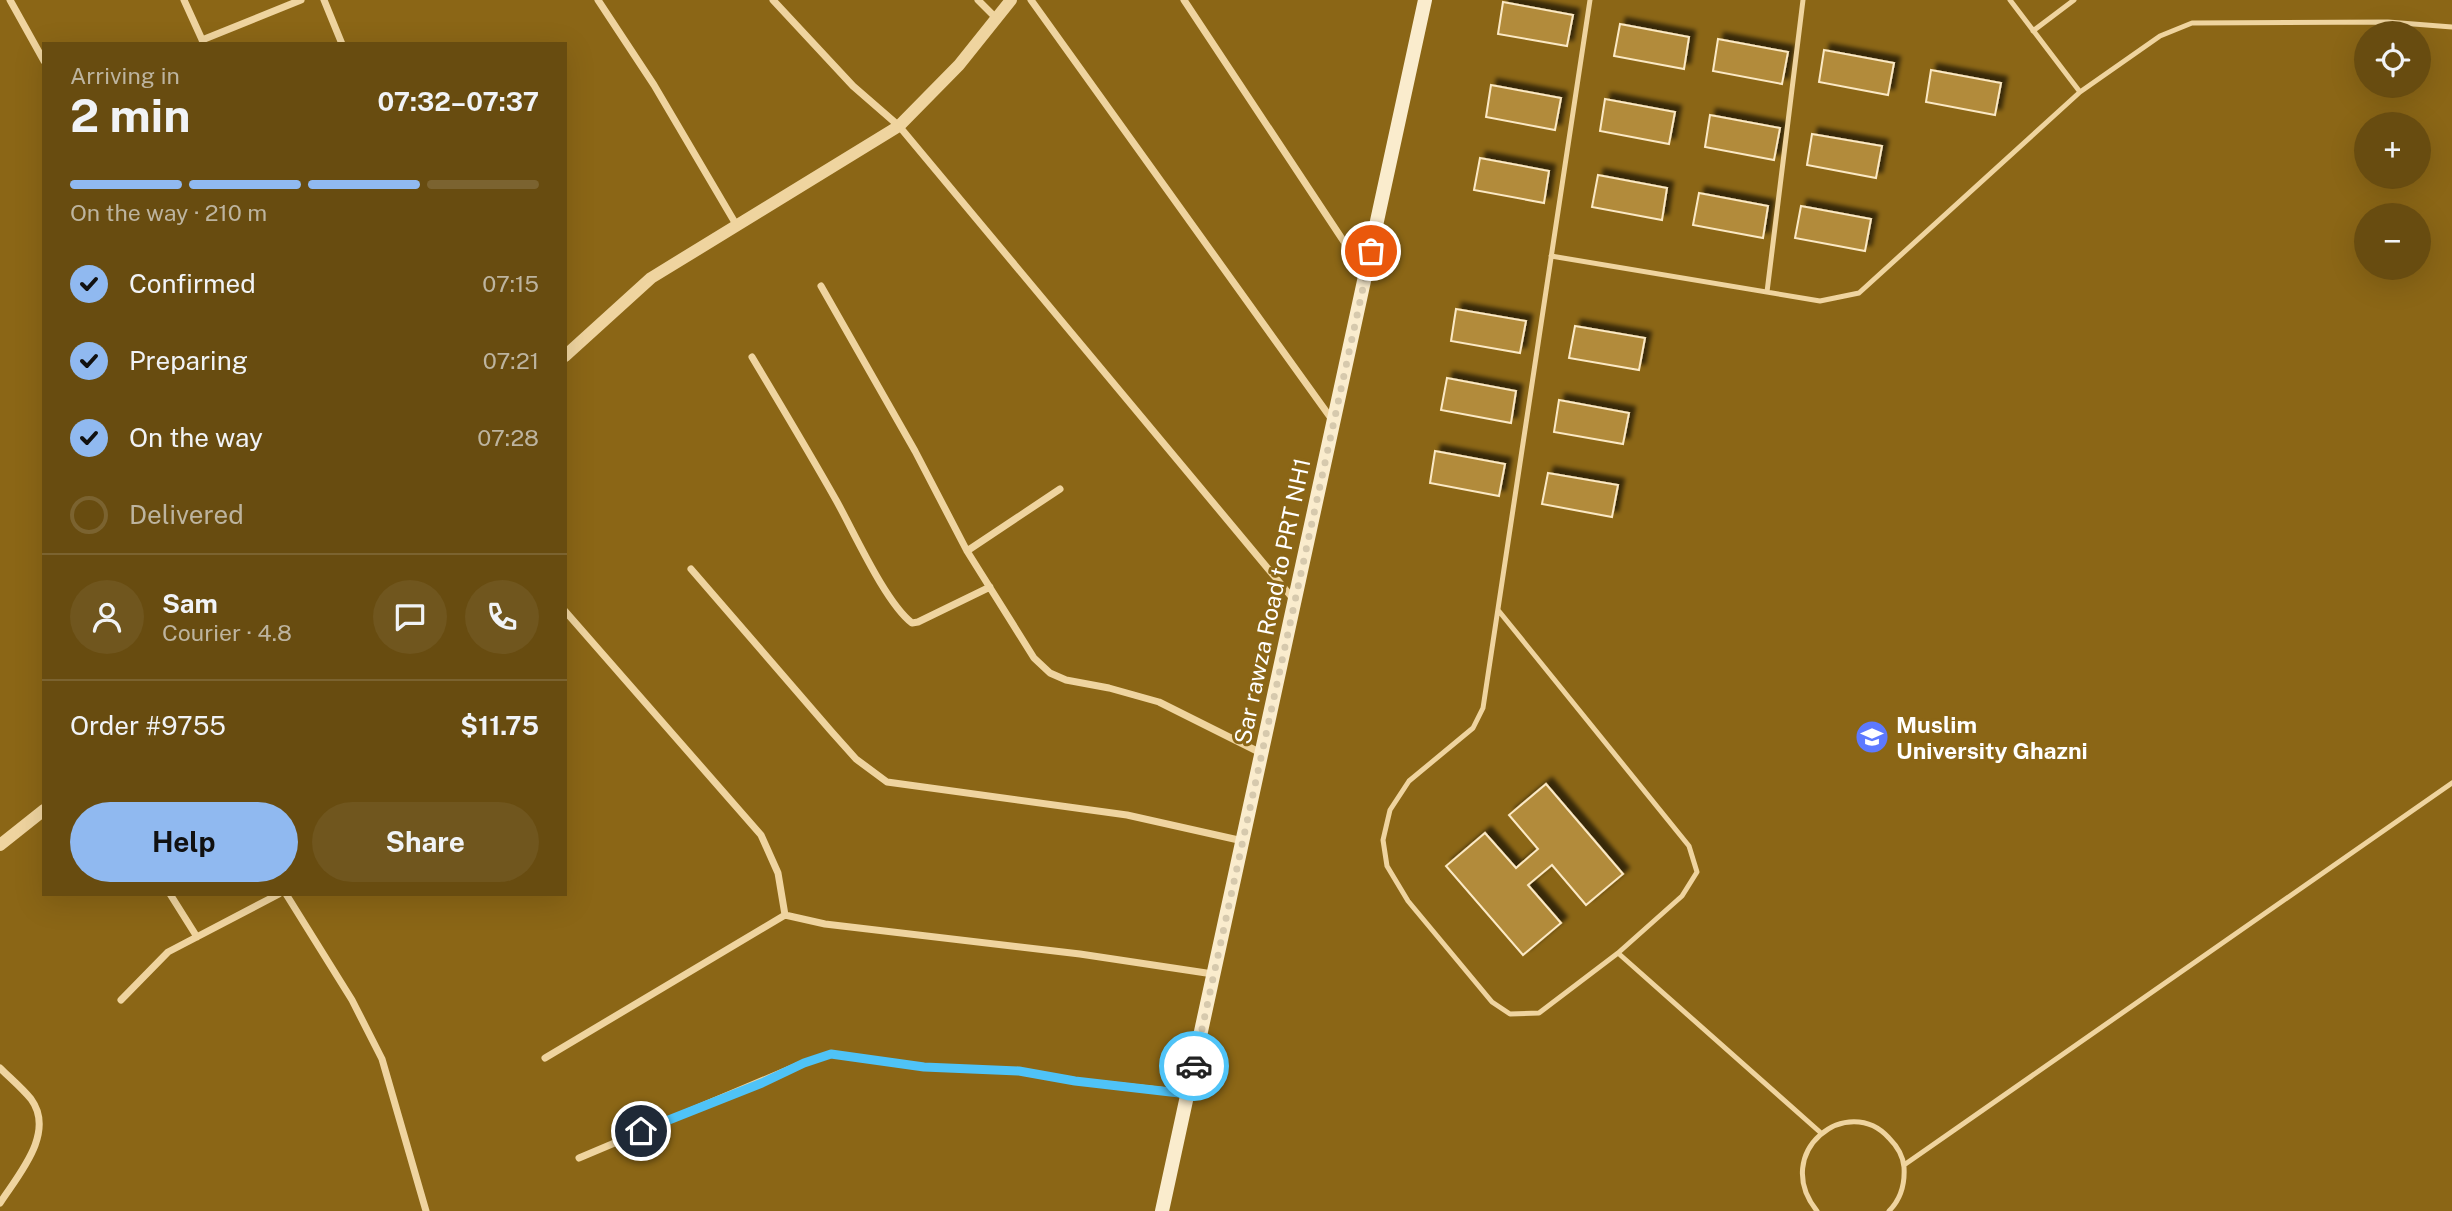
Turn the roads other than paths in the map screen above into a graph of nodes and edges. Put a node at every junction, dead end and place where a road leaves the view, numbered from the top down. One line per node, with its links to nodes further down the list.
1 (10, 0): 21 (street)
2 (184, 0): 19 (street)
3 (301, 0): 19 (street)
4 (324, 0): 20 (street)
5 (598, 0): 24 (street)
6 (773, 0): 23 (street)
7 (978, 0): 16 (street)
8 (1011, 0): 16 (street)
9 (1031, 0): 31 (street)
10 (1184, 0): 26 (street)
11 (1425, 0): 26 (main road, Sar rawza Road to PRT NH1)
12 (1590, 0): 25 (lane)
13 (1802, 0): 28 (lane)
14 (2010, 0): 18 (lane)
15 (2074, 0): 18 (lane)
16 (997, 19): 23 (street)
17 (2452, 27): 22 (lane)
18 (2033, 31): 22 (lane)
19 (203, 42)
20 (341, 42)
21 (42, 57)
22 (2080, 92): 28 (lane)
23 (899, 126): 24 (street); 36 (street)
24 (737, 226): 29 (street)
25 (1551, 256): 28 (lane); 37 (lane)
26 (1366, 276): 31 (main road, Sar rawza Road to PRT NH1)
27 (821, 286): 33 (street)
28 (1767, 292)
29 (567, 354)
30 (752, 357): 35 (street)
31 (1334, 422): 36 (main road, Sar rawza Road to PRT NH1)
32 (1060, 489): 33 (street)
33 (967, 551): 35 (street)
34 (691, 569): 42 (street)
35 (990, 587): 39 (street)
36 (1295, 601): 39 (main road, Sar rawza Road to PRT NH1)
37 (1498, 610): 49 (lane); 49 (lane)
38 (567, 613): 47 (street)
39 (1262, 753): 42 (main road, Sar rawza Road to PRT NH1)
40 (2452, 783): 57 (lane)
41 (42, 812): 43 (street)
42 (1243, 841): 50 (main road, Sar rawza Road to PRT NH1)
43 (0, 845)
44 (171, 896): 48 (street)
45 (275, 896): 48 (street)
46 (287, 896): 60 (street)
47 (785, 915): 50 (street); 52 (street)
48 (197, 937): 51 (street)
49 (1618, 953): 55 (lane)
50 (1214, 974): 54 (main road, Sar rawza Road to PRT NH1)
51 (121, 1000)
52 (545, 1058)
53 (0, 1068): 58 (street)
54 (1188, 1094): 56 (street); 61 (main road, Sar rawza Road to PRT NH1)
55 (1821, 1133): 57 (lane); 62 (lane)
56 (579, 1158)
57 (1904, 1165): 59 (lane)
58 (0, 1203)
59 (1896, 1208): 63 (lane)
60 (426, 1211)
61 (1163, 1211)
62 (1817, 1211)
63 (1889, 1211)

